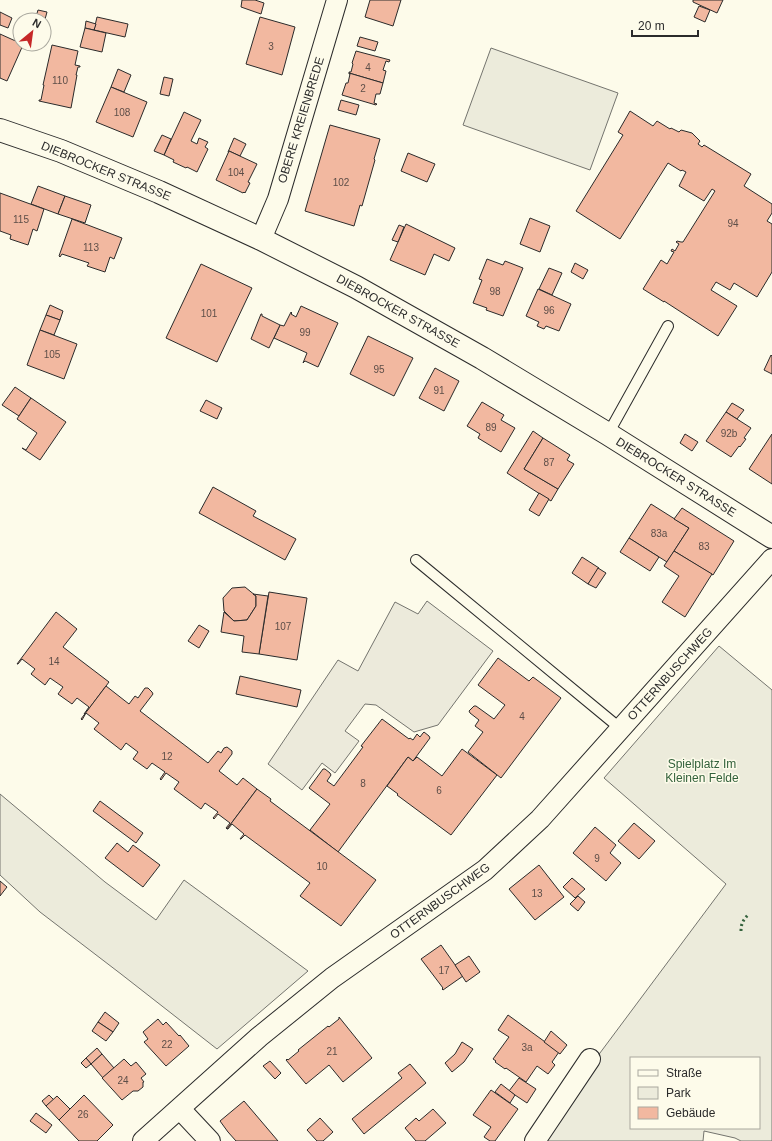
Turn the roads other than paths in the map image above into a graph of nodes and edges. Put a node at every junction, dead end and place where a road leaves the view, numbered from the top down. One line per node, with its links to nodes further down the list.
1 (337, 0): 3 (street, OBERE KREIENBREDE)
2 (0, 130): 3 (main road, DIEBROCKER STRASSE)
3 (261, 239): 5 (main road, DIEBROCKER STRASSE)
4 (668, 326): 5 (lane)
5 (608, 434): 6 (main road, DIEBROCKER STRASSE)
6 (772, 537)
7 (772, 559): 9 (street, OTTERNBUSCHWEG)
8 (416, 560): 9 (lane)
9 (621, 729): 11 (street, OTTERNBUSCHWEG)
10 (590, 1059): 14 (street)
11 (180, 1109): 12 (street, OTTERNBUSCHWEG); 13 (street)
12 (143, 1141)
13 (210, 1141)
14 (534, 1141)

